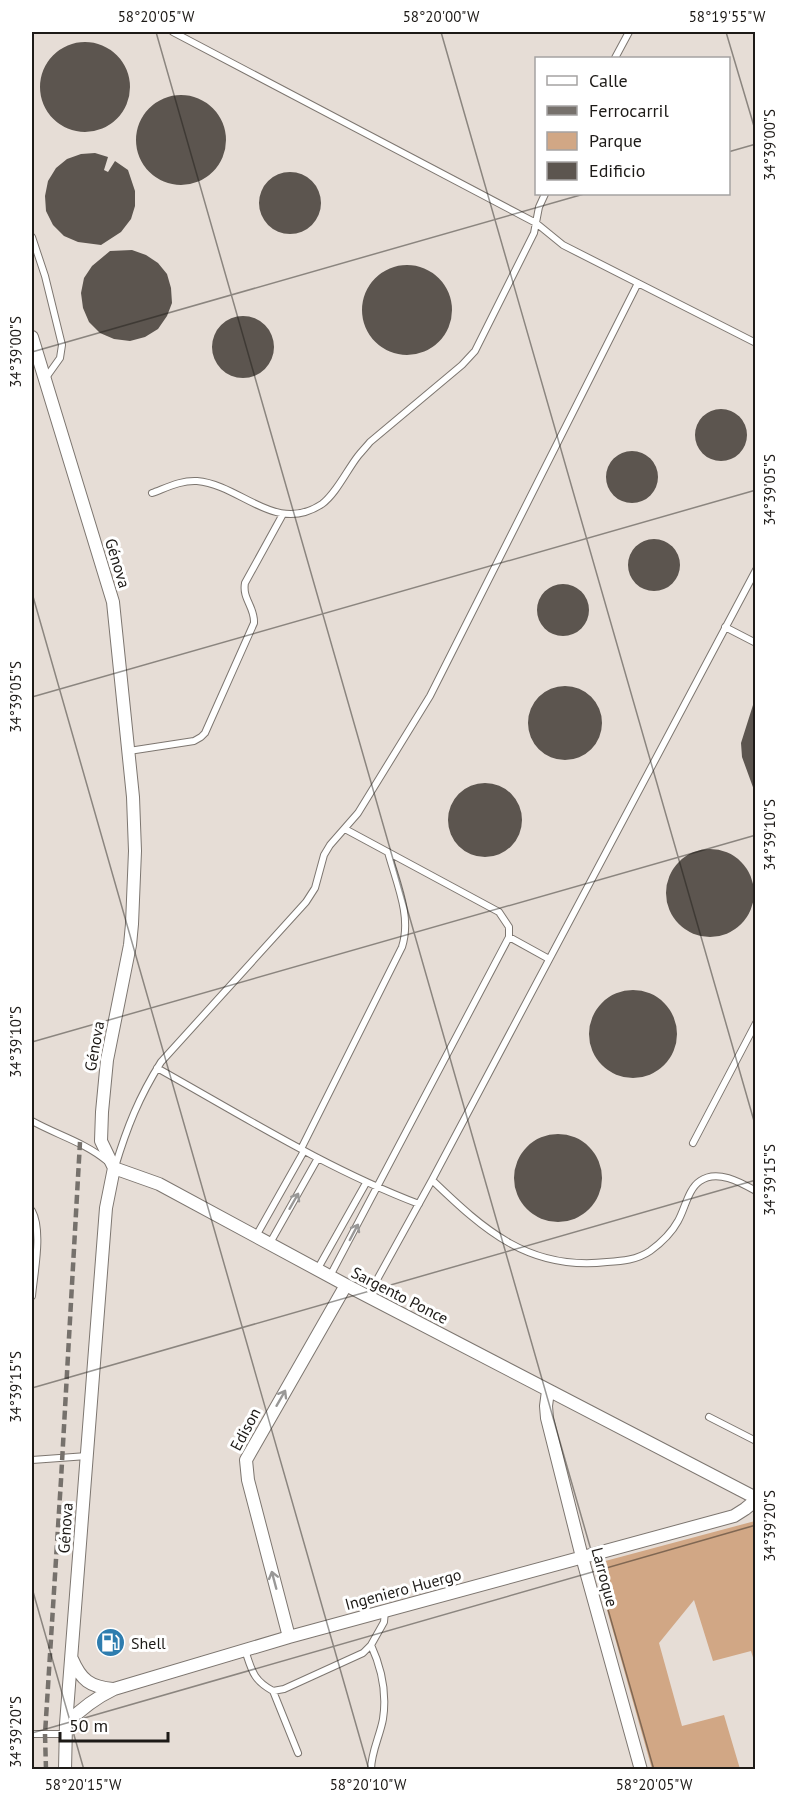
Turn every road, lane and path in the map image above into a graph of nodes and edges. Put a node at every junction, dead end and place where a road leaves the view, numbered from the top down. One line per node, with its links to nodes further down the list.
1 (173, 32): 5 (lane)
2 (629, 32): 3 (lane)
3 (616, 57)
4 (545, 195): 5 (lane)
5 (536, 223): 7 (lane); 12 (lane)
6 (32, 237): 10 (lane)
7 (638, 283): 9 (lane); 17 (lane)
8 (32, 337): 10 (street, Génova)
9 (756, 343)
10 (45, 380): 16 (street, Génova)
11 (152, 493): 12 (lane)
12 (283, 514): 16 (lane)
13 (756, 570): 14 (lane)
14 (725, 627): 15 (lane); 20 (lane)
15 (756, 643)
16 (128, 751): 27 (street, Génova)
17 (345, 829): 18 (lane); 22 (lane)
18 (388, 852): 19 (lane); 25 (lane)
19 (509, 937): 20 (lane); 30 (lane)
20 (549, 959): 28 (lane)
21 (756, 1023): 24 (lane)
22 (157, 1068): 25 (lane); 27 (lane)
23 (32, 1121): 27 (lane, Sargento Ponce)
24 (693, 1143)
25 (303, 1150): 26 (lane); 34 (lane)
26 (318, 1158): 29 (lane); 35 (lane, one-way to 26)
27 (114, 1168): 34 (street, Sargento Ponce); 44 (street, Génova)
28 (432, 1180): 31 (lane); 32 (lane)
29 (366, 1183): 30 (lane); 36 (lane)
30 (378, 1188): 32 (lane); 37 (lane, one-way to 30)
31 (756, 1191)
32 (419, 1204): 40 (lane)
33 (32, 1211): 39 (lane)
34 (255, 1236): 35 (street, Sargento Ponce)
35 (270, 1244): 36 (street, Sargento Ponce)
36 (317, 1269): 37 (street, Sargento Ponce)
37 (330, 1276): 38 (street, Sargento Ponce)
38 (346, 1285): 40 (street, Sargento Ponce); 49 (street, Edison, one-way to 38)
39 (32, 1296)
40 (368, 1296): 41 (street, Sargento Ponce)
41 (549, 1391): 46 (street, Sargento Ponce); 47 (street, Larroque)
42 (709, 1417): 43 (lane)
43 (756, 1441)
44 (87, 1456): 45 (lane); 52 (street, Génova)
45 (32, 1460)
46 (756, 1499): 47 (street, Ingeniero Huergo)
47 (582, 1557): 48 (street, Ingeniero Huergo); 60 (street, Larroque)
48 (385, 1611): 49 (street, Ingeniero Huergo); 50 (lane)
49 (289, 1637): 51 (street, Ingeniero Huergo)
50 (371, 1645): 54 (lane); 59 (lane)
51 (245, 1650): 53 (street, Ingeniero Huergo); 54 (lane)
52 (72, 1658): 53 (street); 55 (street, Génova)
53 (114, 1689): 55 (street, Ingeniero Huergo)
54 (273, 1691): 57 (lane)
55 (66, 1729): 56 (lane); 58 (street, Génova)
56 (32, 1734)
57 (298, 1753)
58 (65, 1770)
59 (371, 1770)
60 (640, 1770)

